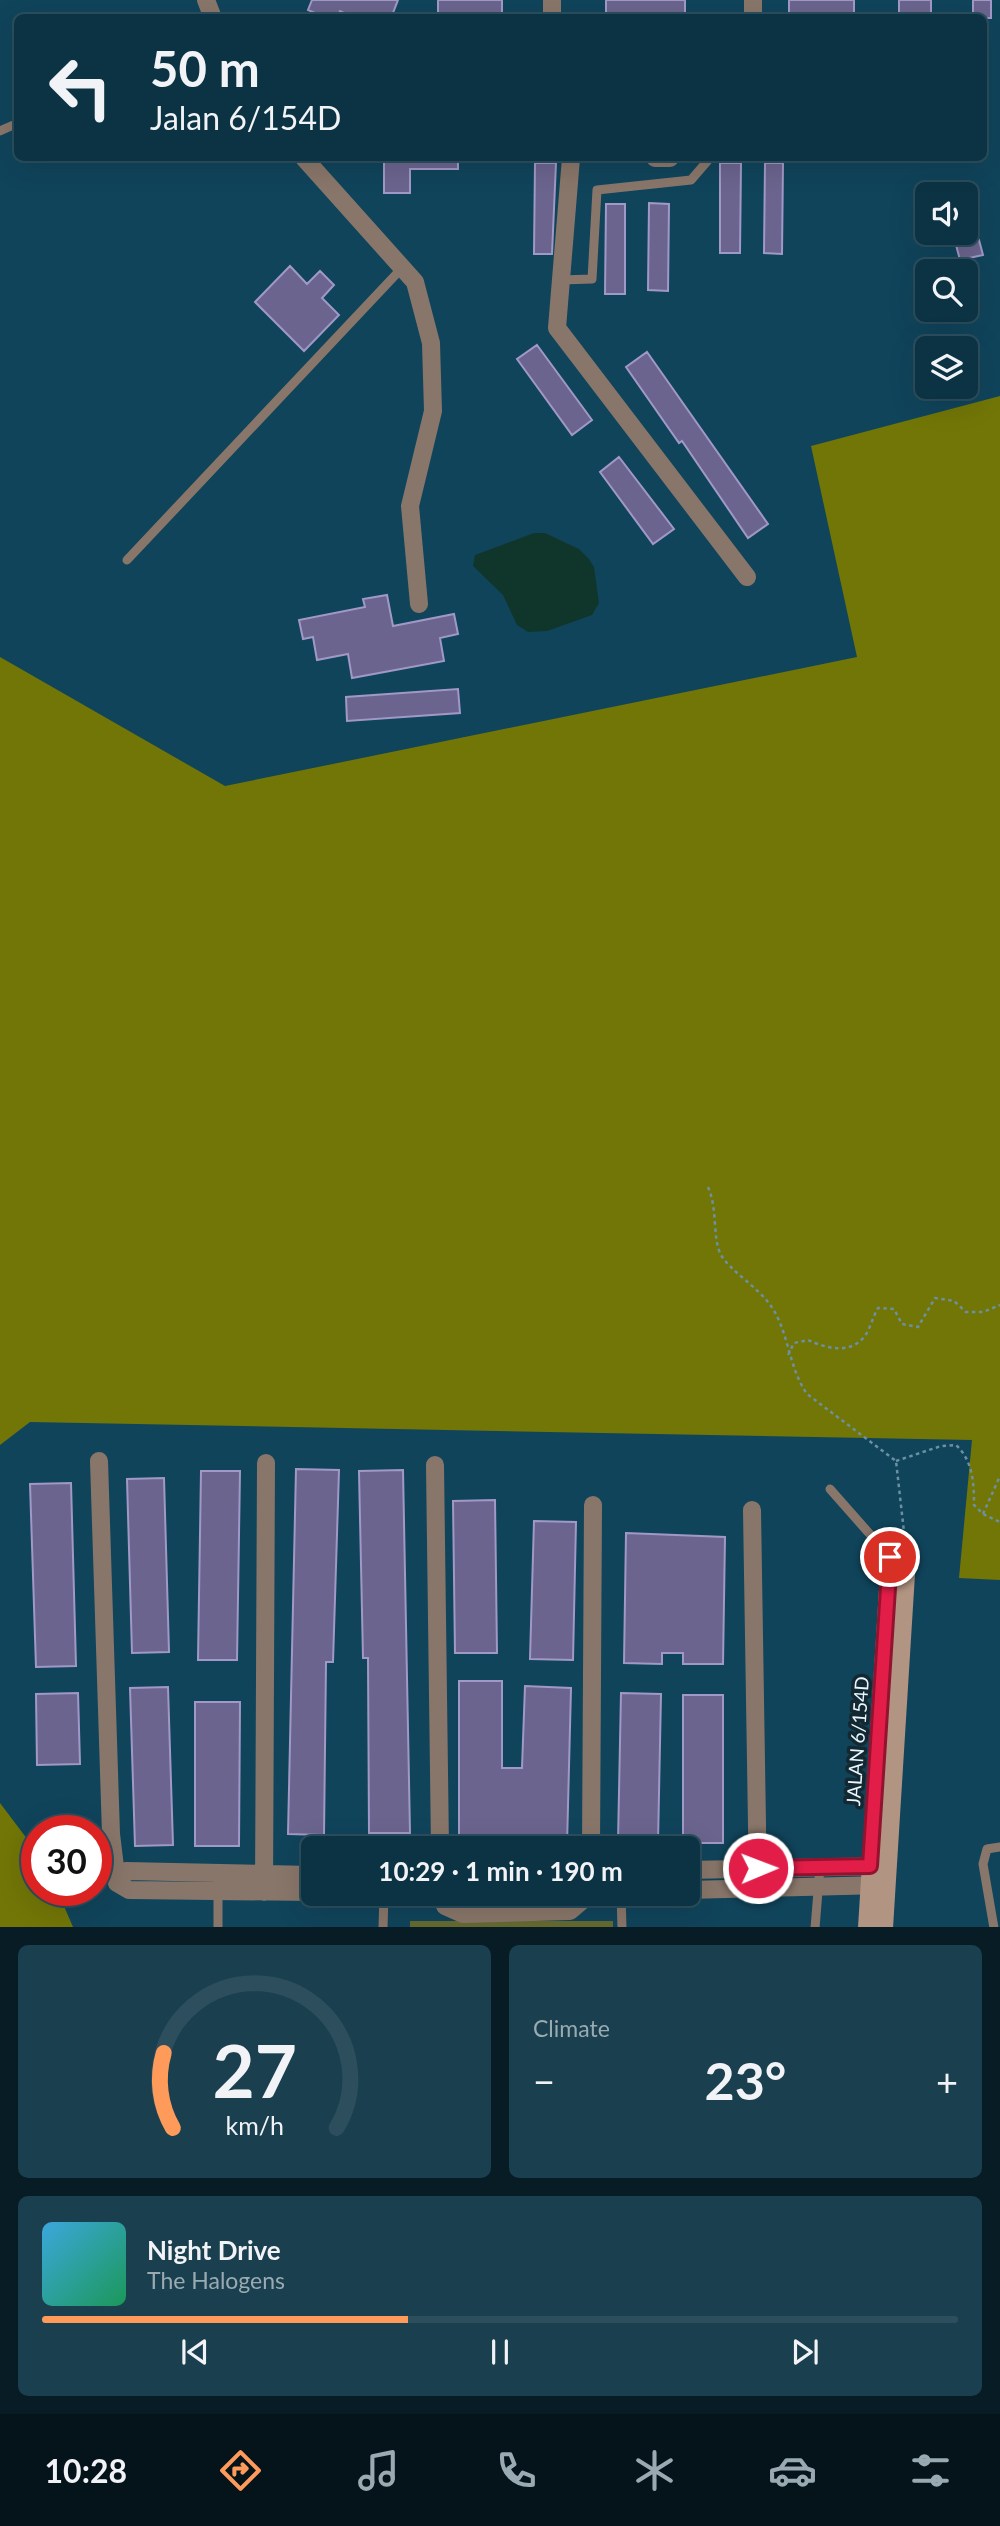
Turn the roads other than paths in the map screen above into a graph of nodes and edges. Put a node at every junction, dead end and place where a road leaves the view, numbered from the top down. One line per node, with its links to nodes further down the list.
1 (307, 161): 4 (street)
2 (571, 161): 5 (street)
3 (707, 161): 5 (lane)
4 (402, 268): 6 (lane); 8 (street)
5 (561, 281): 7 (street)
6 (127, 560)
7 (747, 577)
8 (419, 604)
9 (99, 1461): 24 (street)
10 (266, 1464): 25 (street)
11 (435, 1465): 16 (street)
12 (830, 1489): 15 (lane)
13 (593, 1505): 17 (street)
14 (752, 1510): 21 (street)
15 (898, 1558): 19 (street, JALAN 6/154D)
16 (440, 1836)
17 (591, 1836)
18 (1000, 1847): 41 (lane)
19 (878, 1866): 20 (street); 26 (street, JALAN 6/154D)
20 (820, 1867): 21 (street); 27 (lane)
21 (758, 1868): 22 (street); 28 (street)
22 (700, 1870)
23 (301, 1877): 25 (street)
24 (218, 1883): 25 (street); 35 (lane)
25 (264, 1883): 29 (street)
26 (877, 1885): 27 (street); 39 (street, JALAN 6/154D); 40 (street, JALAN 6/154D)
27 (818, 1886): 28 (street); 38 (lane)
28 (758, 1888): 30 (street)
29 (301, 1890)
30 (700, 1890)
31 (384, 1906): 36 (lane)
32 (445, 1906): 33 (street)
33 (576, 1906)
34 (621, 1906): 37 (lane)
35 (218, 1927)
36 (383, 1927)
37 (622, 1927)
38 (815, 1927)
39 (867, 1927)
40 (884, 1927)
41 (994, 1927)

